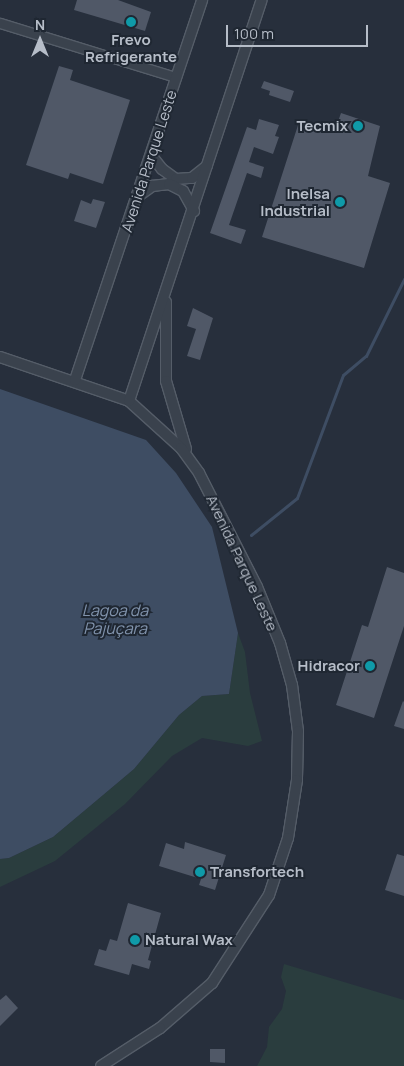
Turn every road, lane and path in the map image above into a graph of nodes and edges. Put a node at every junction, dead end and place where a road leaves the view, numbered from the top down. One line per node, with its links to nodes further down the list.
1 (202, 0): 4 (street, Avenida Parque Leste)
2 (262, 0): 6 (street)
3 (0, 23): 4 (street)
4 (176, 77): 5 (street, Avenida Parque Leste)
5 (151, 155): 6 (street); 7 (street, Avenida Parque Leste)
6 (209, 164): 8 (street)
7 (137, 197): 8 (street); 11 (street, Avenida Parque Leste)
8 (194, 211): 9 (street)
9 (167, 293): 12 (street); 13 (street)
10 (0, 357): 11 (street)
11 (75, 380): 12 (street, Avenida Parque Leste)
12 (129, 401): 13 (street, Avenida Parque Leste)
13 (192, 462): 14 (street, Avenida Parque Leste)
14 (101, 1066)

